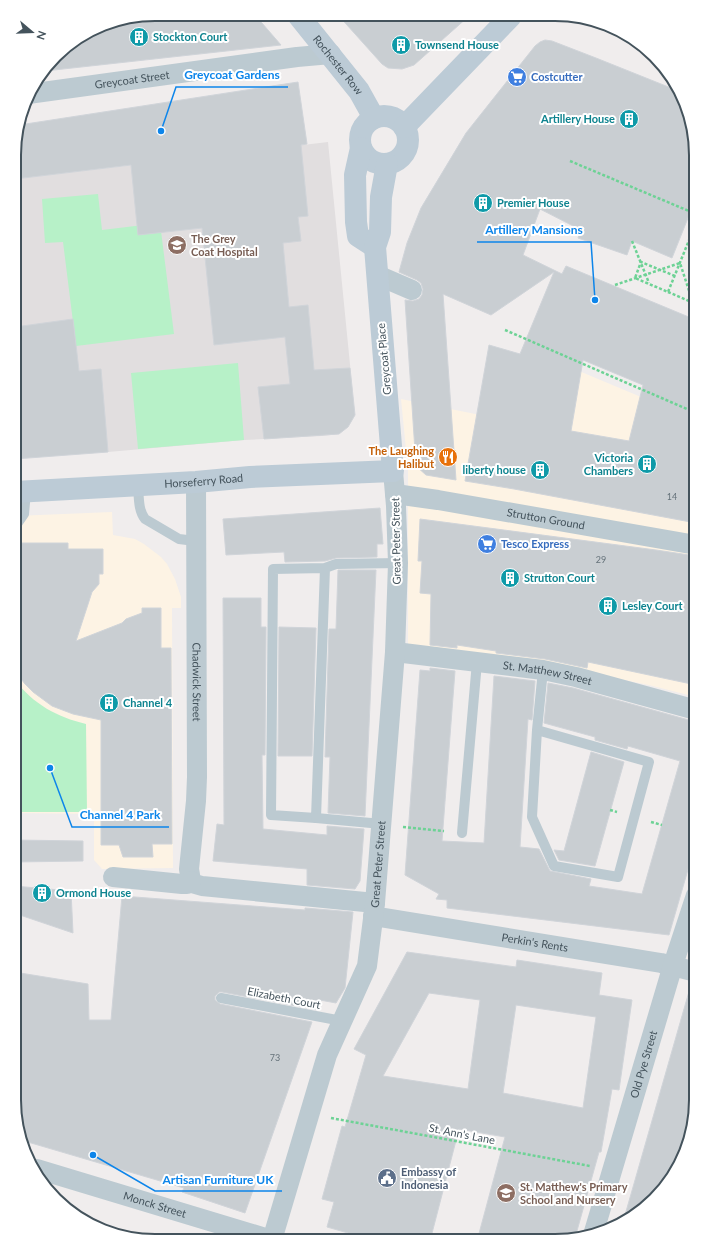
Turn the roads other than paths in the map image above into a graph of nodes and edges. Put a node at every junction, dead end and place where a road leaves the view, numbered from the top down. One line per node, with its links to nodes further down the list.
1 (303, 21): 3 (main road, Rochester Row)
2 (506, 21): 6 (main road)
3 (331, 54): 4 (street, Greycoat Street); 5 (main road, Rochester Row)
4 (37, 93)
5 (374, 118): 6 (main road); 7 (main road)
6 (404, 127): 8 (main road)
7 (361, 148): 8 (main road); 9 (main road)
8 (387, 164): 9 (main road, Greycoat Place)
9 (375, 247): 10 (main road, Greycoat Place)
10 (377, 275): 11 (street); 12 (main road, Greycoat Place)
11 (412, 290)
12 (393, 471): 13 (main road, Horseferry Road); 16 (street, Great Peter Street)
13 (196, 482): 14 (main road, Horseferry Road); 19 (street, Chadwick Street)
14 (138, 485): 15 (main road, Horseferry Road); 19 (lane)
15 (21, 492)
16 (395, 494): 20 (street, Strutton Ground); 21 (street, Great Peter Street)
17 (21, 498): 18 (lane)
18 (21, 518)
19 (195, 541): 32 (street, Chadwick Street)
20 (689, 544)
21 (398, 563): 22 (lane); 23 (street, Great Peter Street)
22 (325, 568): 28 (lane); 28 (lane)
23 (395, 652): 24 (street, St. Matthew Street); 29 (street, Great Peter Street)
24 (477, 662): 25 (street, St. Matthew Street); 30 (lane)
25 (543, 670): 26 (street, St. Matthew Street); 27 (lane)
26 (689, 708)
27 (537, 730): 27 (lane)
28 (316, 818): 29 (lane)
29 (382, 824): 33 (street, Great Peter Street)
30 (462, 833)
31 (113, 877): 32 (street)
32 (191, 881): 33 (street)
33 (374, 909): 35 (street, Perkin's Rents); 38 (street, Great Peter Street)
34 (689, 916): 35 (street, Old Pye Street)
35 (673, 965): 36 (street, Perkin's Rents); 40 (street, Old Pye Street)
36 (689, 970)
37 (221, 998): 38 (lane, Elizabeth Court)
38 (342, 1021): 42 (street, Great Peter Street)
39 (41, 1170): 41 (street, Monck Street)
40 (595, 1228)
41 (252, 1234)
42 (274, 1234)

